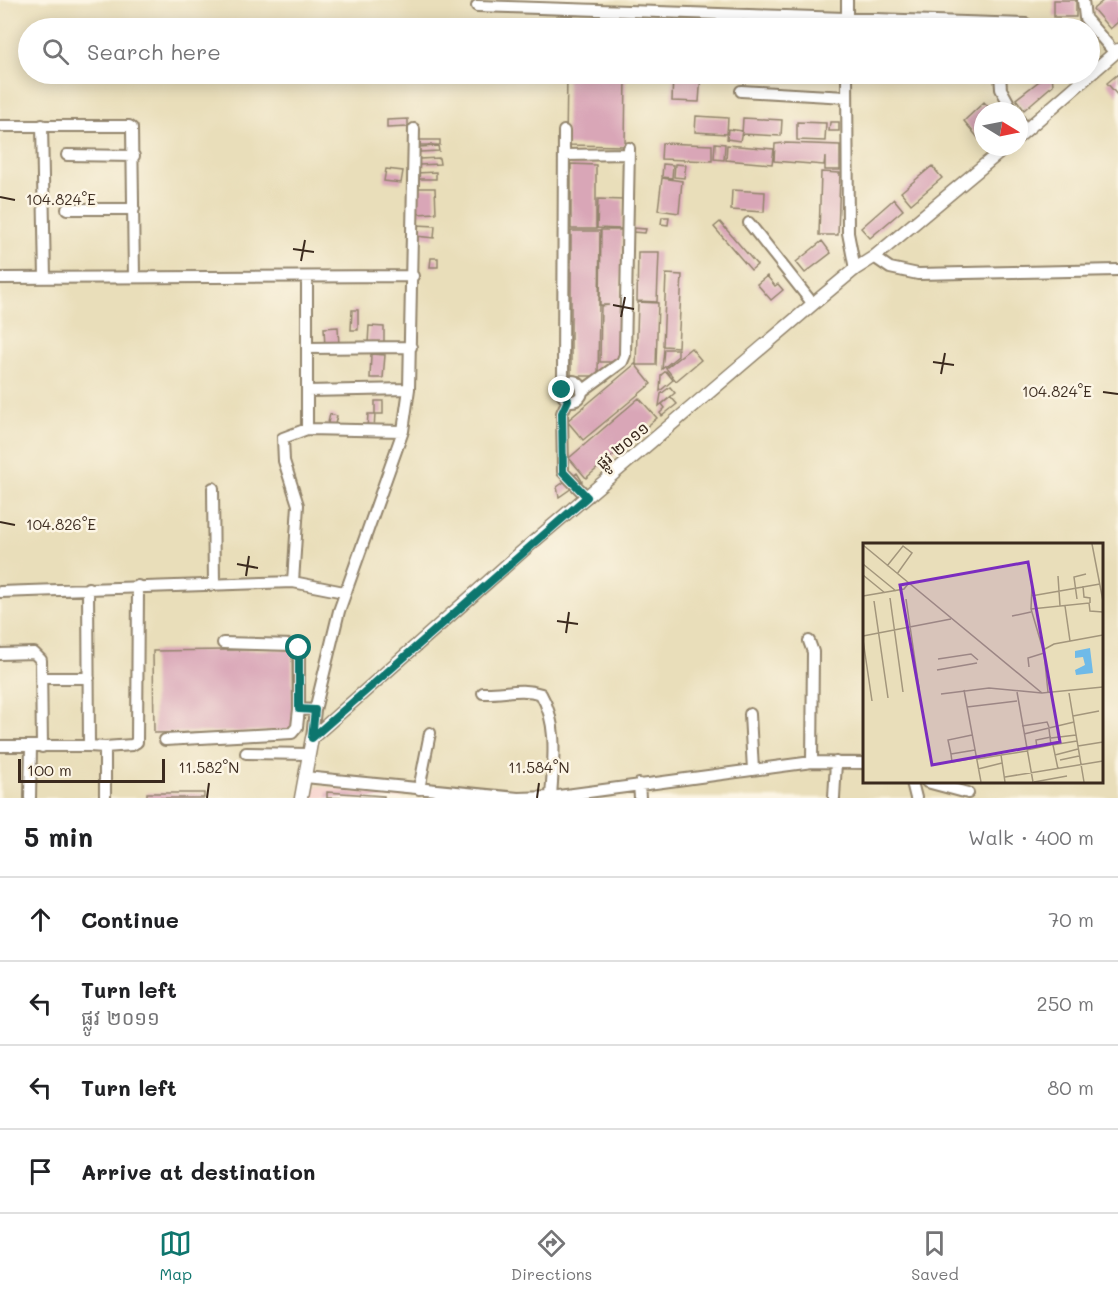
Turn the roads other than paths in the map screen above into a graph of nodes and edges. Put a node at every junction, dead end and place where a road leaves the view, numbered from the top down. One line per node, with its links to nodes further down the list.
1 (847, 0): 5 (street)
2 (1083, 0): 6 (street)
3 (477, 6): 4 (street)
4 (738, 18)
5 (847, 18)
6 (1085, 18)
7 (1100, 34): 8 (street)
8 (1116, 51): 9 (main road)
9 (1100, 64)
10 (847, 84): 14 (street)
11 (1001, 84): 15 (street)
12 (1076, 84): 16 (main road)
13 (741, 91): 14 (street)
14 (846, 97): 29 (street)
15 (1008, 102)
16 (1028, 123)
17 (42, 125): 18 (street); 23 (street); 35 (street)
18 (0, 126)
19 (414, 129): 31 (street)
20 (564, 131): 22 (street)
21 (67, 155): 23 (street)
22 (564, 155): 39 (street); 42 (street)
23 (134, 156): 26 (street)
24 (995, 156): 28 (main road, ផ្លូវ ២០១១)
25 (67, 208): 26 (street)
26 (134, 209): 32 (street)
27 (749, 223): 36 (street)
28 (874, 257): 29 (main road, ផ្លូវ ២០១១); 30 (street)
29 (855, 269): 36 (main road, ផ្លូវ ២០១១)
30 (1118, 270)
31 (413, 276): 33 (street); 37 (street)
32 (134, 277): 33 (street); 35 (street)
33 (307, 277): 38 (street)
34 (0, 278): 35 (street)
35 (45, 278)
36 (813, 304): 47 (main road, ផ្លូវ ២០១១)
37 (411, 346): 38 (street); 40 (street)
38 (307, 348): 41 (street)
39 (566, 384): 42 (street); 43 (street)
40 (409, 389): 41 (street); 45 (street)
41 (307, 391): 44 (street)
42 (581, 392): 43 (street)
43 (568, 400): 47 (street)
44 (307, 429): 45 (street); 48 (street)
45 (403, 431): 53 (street)
46 (213, 488): 49 (street)
47 (587, 497): 64 (main road, ផ្លូវ ២០១១)
48 (293, 582): 49 (street); 53 (street)
49 (213, 584): 50 (street)
50 (138, 586): 51 (street); 69 (street)
51 (88, 588): 52 (street); 58 (street)
52 (0, 592)
53 (344, 592): 61 (street)
54 (809, 641): 72 (street)
55 (223, 643): 60 (street)
56 (0, 654): 57 (street)
57 (42, 678): 58 (street); 67 (street)
58 (89, 678): 68 (street)
59 (483, 693): 83 (street)
60 (299, 709): 61 (street); 65 (street)
61 (315, 710): 64 (street)
62 (750, 714): 75 (street)
63 (430, 733): 80 (street)
64 (312, 738): 71 (main road)
65 (165, 741)
66 (0, 746): 67 (street)
67 (37, 747): 68 (street); 84 (street)
68 (89, 747): 69 (street)
69 (105, 747): 85 (street)
70 (246, 753): 71 (street)
71 (309, 754): 76 (main road)
72 (812, 762): 73 (street); 75 (street)
73 (836, 762): 74 (street); 88 (street)
74 (863, 763)
75 (753, 770): 79 (street)
76 (305, 777): 80 (street); 86 (main road)
77 (912, 783): 89 (street)
78 (931, 783): 81 (street)
79 (639, 784): 82 (street); 87 (street)
80 (419, 789): 83 (street)
81 (968, 793)
82 (571, 796): 83 (street)
83 (551, 797)
84 (30, 798)
85 (105, 798)
86 (302, 798)
87 (640, 798)
88 (834, 798)
89 (916, 798)

